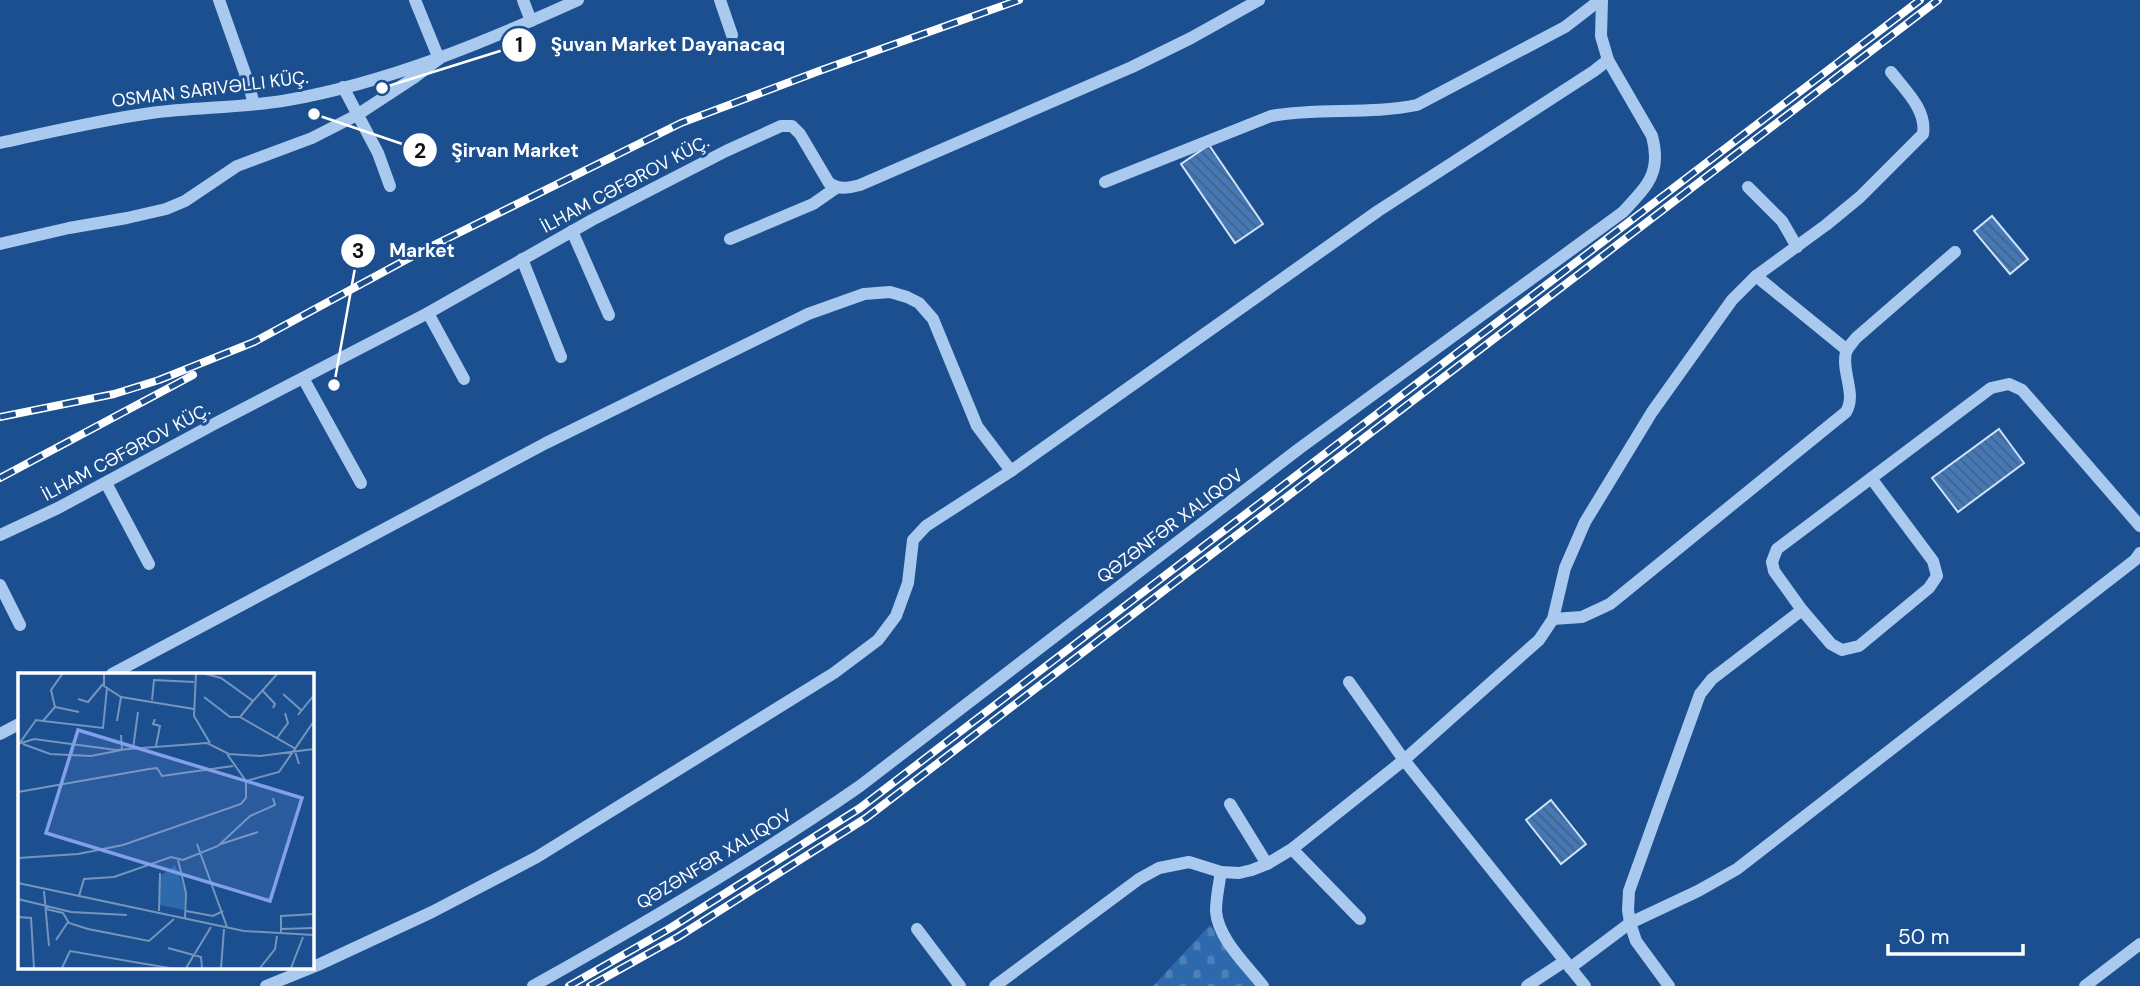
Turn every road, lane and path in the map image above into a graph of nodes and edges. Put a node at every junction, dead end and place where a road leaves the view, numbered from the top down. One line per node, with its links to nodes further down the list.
1 (219, 0): 14 (street)
2 (415, 0): 10 (street)
3 (523, 0): 8 (street)
4 (578, 0): 8 (street)
5 (720, 0): 9 (street)
6 (1259, 0): 20 (street)
7 (1601, 0): 11 (street); 17 (street)
8 (531, 21): 10 (street)
9 (732, 35)
10 (439, 59): 13 (street); 15 (street)
11 (1608, 60): 34 (street); 63 (street)
12 (1891, 72): 24 (street)
13 (343, 87): 14 (street); 15 (street)
14 (254, 104): 16 (street)
15 (357, 115): 18 (street); 23 (street)
16 (0, 143)
17 (1105, 182)
18 (390, 186)
19 (1748, 187): 24 (street)
20 (836, 188): 21 (street, İLHAM CƏFƏROV KÜÇ.); 22 (street)
21 (572, 231): 26 (street, İLHAM CƏFƏROV KÜÇ.); 29 (street)
22 (730, 239)
23 (0, 244)
24 (1797, 247): 27 (street)
25 (1955, 252): 30 (street)
26 (522, 259): 28 (street, İLHAM CƏFƏROV KÜÇ.); 31 (street)
27 (1756, 276): 30 (street); 44 (street)
28 (428, 313): 32 (street, İLHAM CƏFƏROV KÜÇ.); 33 (street)
29 (610, 315)
30 (1847, 350): 44 (street)
31 (561, 357)
32 (303, 378): 36 (street, İLHAM CƏFƏROV KÜÇ.); 37 (street)
33 (464, 379)
34 (1011, 471): 46 (street); 60 (street)
35 (1871, 478): 38 (street); 43 (street); 43 (street)
36 (106, 483): 39 (street, İLHAM CƏFƏROV KÜÇ.); 41 (street)
37 (361, 483)
38 (2140, 526)
39 (0, 536)
40 (2140, 553): 56 (street)
41 (149, 564)
42 (0, 585): 45 (street)
43 (1802, 610): 56 (street)
44 (1553, 619): 50 (street)
45 (20, 625)
46 (114, 673)
47 (1349, 682): 50 (street)
48 (18, 725): 49 (street)
49 (0, 734)
50 (1404, 760): 52 (street); 59 (street)
51 (1230, 804): 53 (street)
52 (1292, 849): 53 (street); 55 (street)
53 (1267, 864): 54 (street)
54 (1220, 872): 65 (street); 66 (street)
55 (1360, 919)
56 (1630, 923): 59 (street); 69 (street)
57 (917, 929): 64 (street)
58 (2140, 944): 70 (street)
59 (1568, 965): 67 (street); 68 (street)
60 (313, 967)
61 (311, 968): 62 (street)
62 (266, 986)
63 (533, 986)
64 (960, 986)
65 (995, 986)
66 (1264, 986)
67 (1527, 986)
68 (1585, 986)
69 (1669, 986)
70 (2085, 986)

